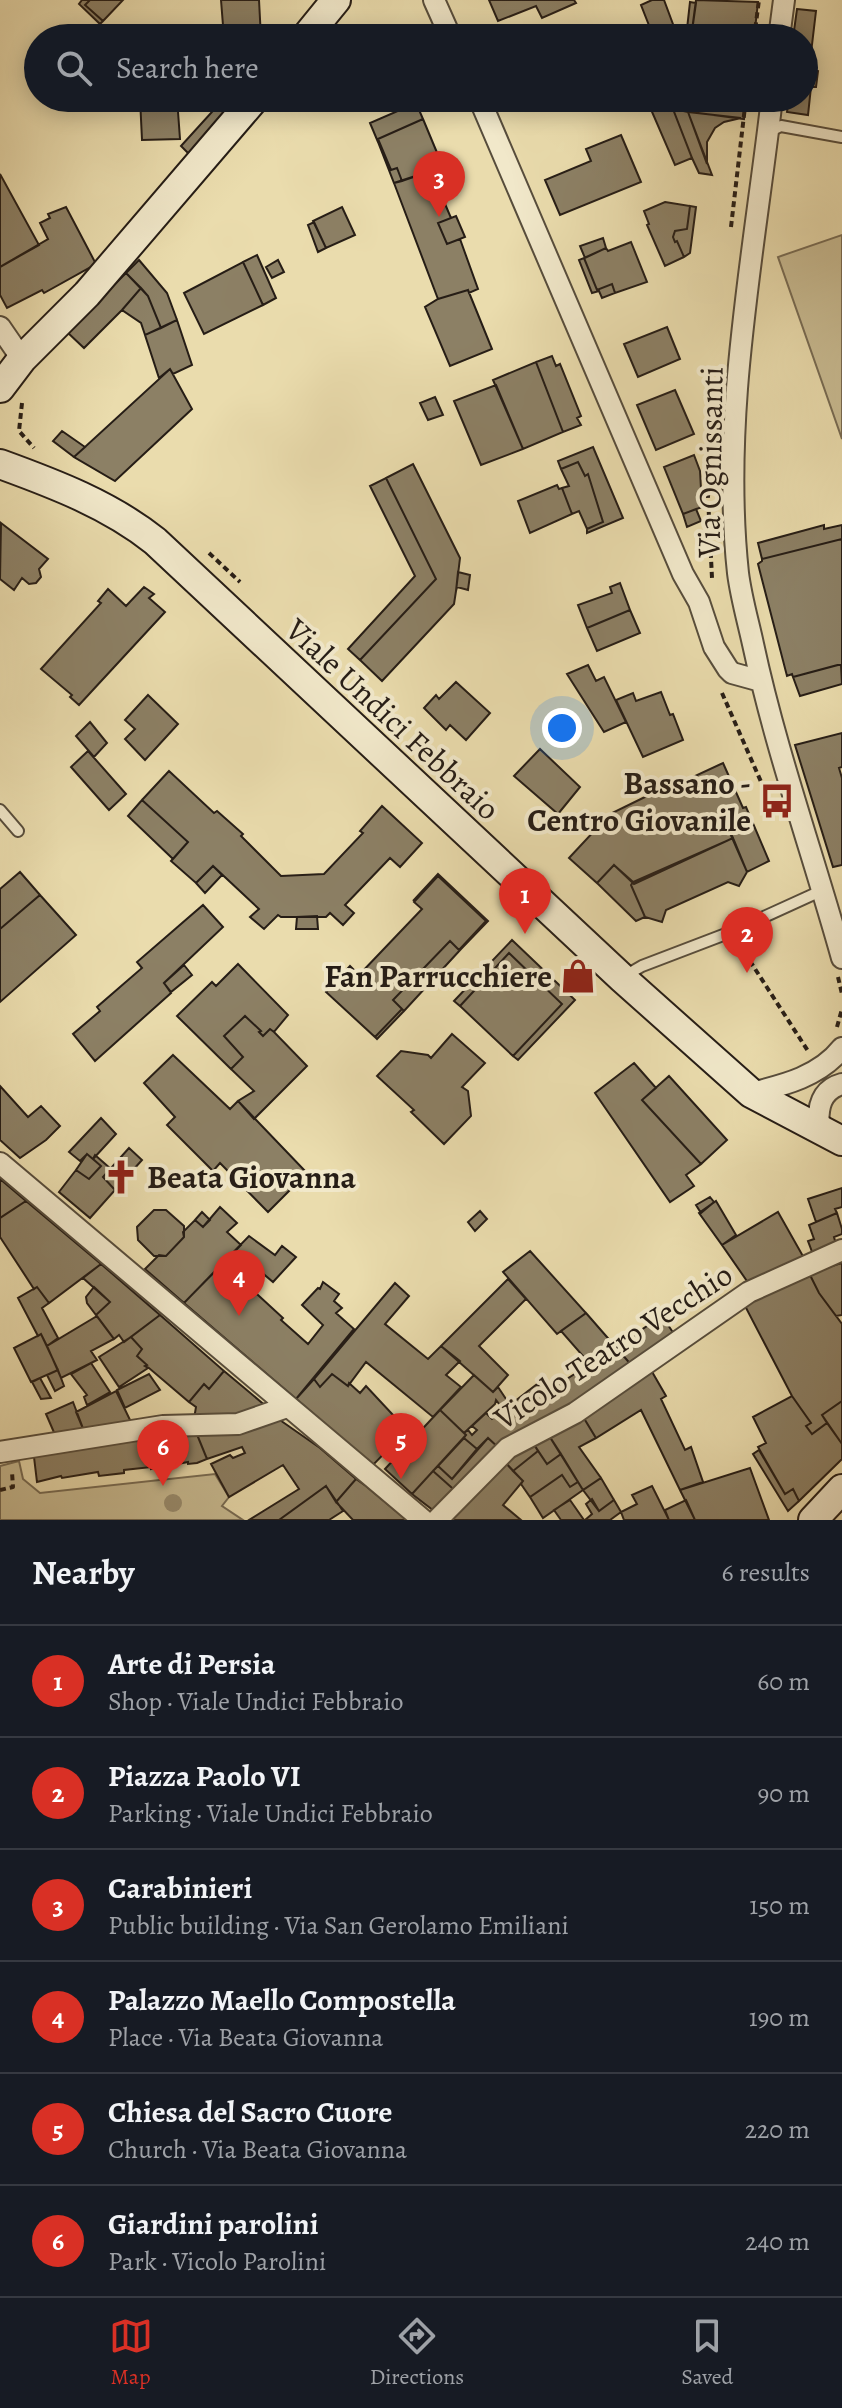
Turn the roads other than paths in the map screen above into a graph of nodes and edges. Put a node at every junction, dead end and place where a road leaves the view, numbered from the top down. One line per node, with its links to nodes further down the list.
1 (336, 0): 4 (street)
2 (434, 0): 5 (street)
3 (784, 0): 6 (street)
4 (316, 24)
5 (445, 24)
6 (781, 24)
7 (243, 112): 13 (street)
8 (485, 112): 16 (street)
9 (770, 112): 10 (street, Via Ognissanti)
10 (768, 132): 11 (lane); 16 (street, Via Ognissanti)
11 (842, 137)
12 (0, 327): 13 (street)
13 (22, 359): 14 (street)
14 (0, 388)
15 (0, 464): 21 (street, Viale Undici Febbraio)
16 (761, 681): 19 (street, Via Ognissanti)
17 (0, 810): 18 (lane)
18 (18, 831)
19 (823, 890): 20 (street, Via Ognissanti); 21 (lane)
20 (842, 958)
21 (622, 978): 24 (street, Viale Undici Febbraio)
22 (842, 1048): 24 (street)
23 (842, 1084): 25 (street, Viale Undici Febbraio)
24 (751, 1093): 25 (street, Viale Undici Febbraio)
25 (831, 1135)
26 (0, 1163): 28 (street)
27 (842, 1250): 32 (street, Vicolo Teatro Vecchio)
28 (287, 1407): 29 (street); 31 (street)
29 (0, 1452)
30 (842, 1489): 33 (street)
31 (423, 1520)
32 (437, 1520)
33 (813, 1520)

